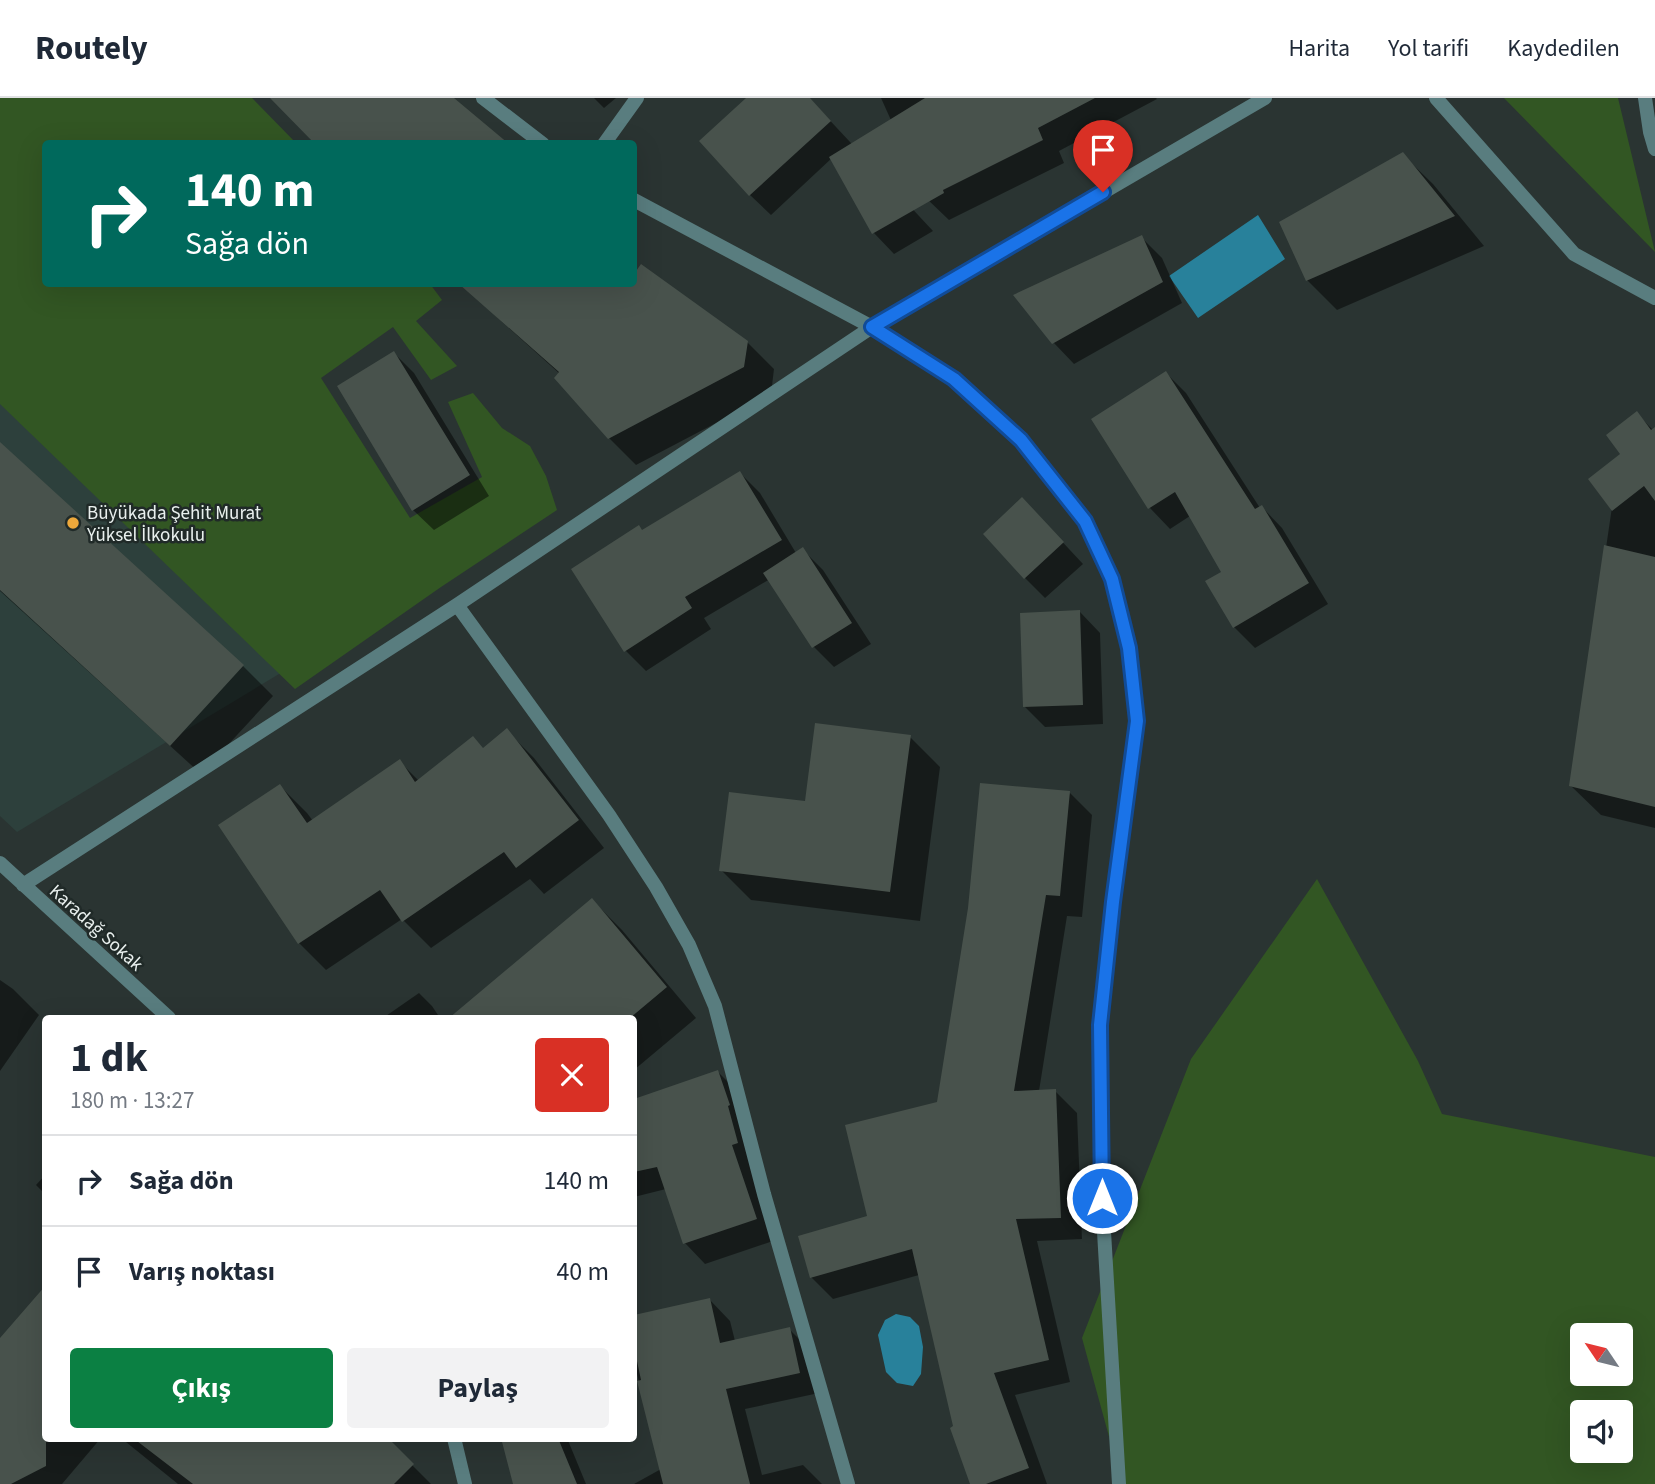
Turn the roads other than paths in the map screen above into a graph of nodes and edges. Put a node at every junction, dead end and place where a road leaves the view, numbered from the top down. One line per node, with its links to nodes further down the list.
1 (483, 98): 7 (street)
2 (637, 98): 8 (street)
3 (1265, 98): 12 (street)
4 (1436, 98): 11 (street)
5 (1645, 98): 6 (street)
6 (1653, 131): 9 (street)
7 (538, 140)
8 (607, 140)
9 (1655, 149)
10 (637, 202): 12 (street)
11 (1655, 298)
12 (872, 327): 13 (street); 20 (street)
13 (457, 605): 15 (street); 19 (street)
14 (0, 863): 15 (street, Karadağ Sokak)
15 (23, 885): 16 (street, Karadağ Sokak)
16 (166, 1015)
17 (455, 1442): 18 (street)
18 (465, 1484)
19 (848, 1484)
20 (1118, 1484)

